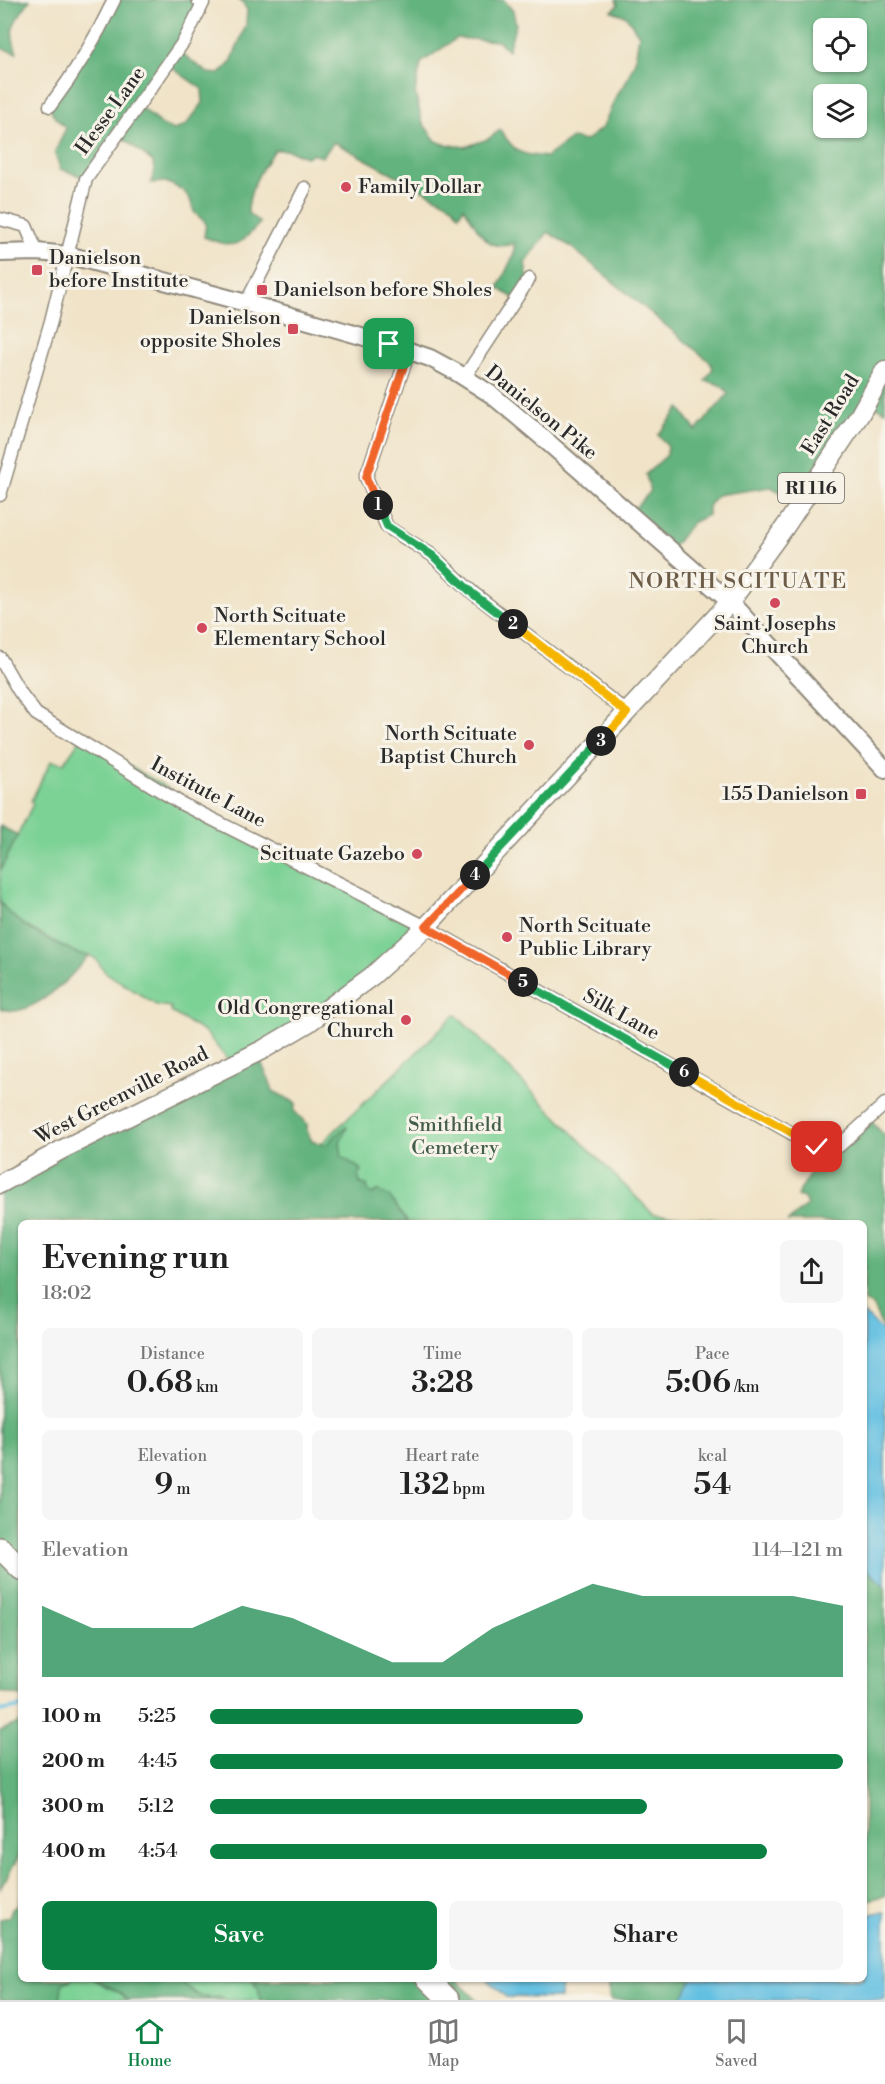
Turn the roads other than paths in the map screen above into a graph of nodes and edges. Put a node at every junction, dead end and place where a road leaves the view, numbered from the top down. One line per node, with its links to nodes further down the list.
1 (114, 0): 3 (street)
2 (198, 0): 8 (street, Hesse Lane)
3 (50, 106)
4 (305, 188): 10 (street)
5 (0, 219): 6 (street)
6 (37, 252): 7 (main road, Danielson Pike); 8 (main road, Danielson Pike)
7 (0, 253)
8 (68, 255): 10 (main road, Danielson Pike); 14 (street)
9 (529, 279): 13 (street)
10 (246, 303): 11 (main road, Danielson Pike)
11 (409, 351): 13 (main road, Danielson Pike); 17 (street)
12 (885, 370): 15 (main road, East Road / RI 116)
13 (464, 378): 15 (main road, Danielson Pike)
14 (0, 495)
15 (730, 602): 17 (main road, West Greenville Road / RI 116); 18 (main road, Danielson Pike)
16 (0, 658): 19 (street, Institute Lane)
17 (627, 713): 19 (main road, West Greenville Road / RI 116)
18 (885, 768)
19 (426, 927): 20 (street, Silk Lane); 21 (main road, West Greenville Road / RI 116)
20 (885, 1104)
21 (0, 1184)
22 (0, 1548): 23 (highway)
23 (18, 1566)
24 (432, 1982): 25 (highway)
25 (448, 2000)

